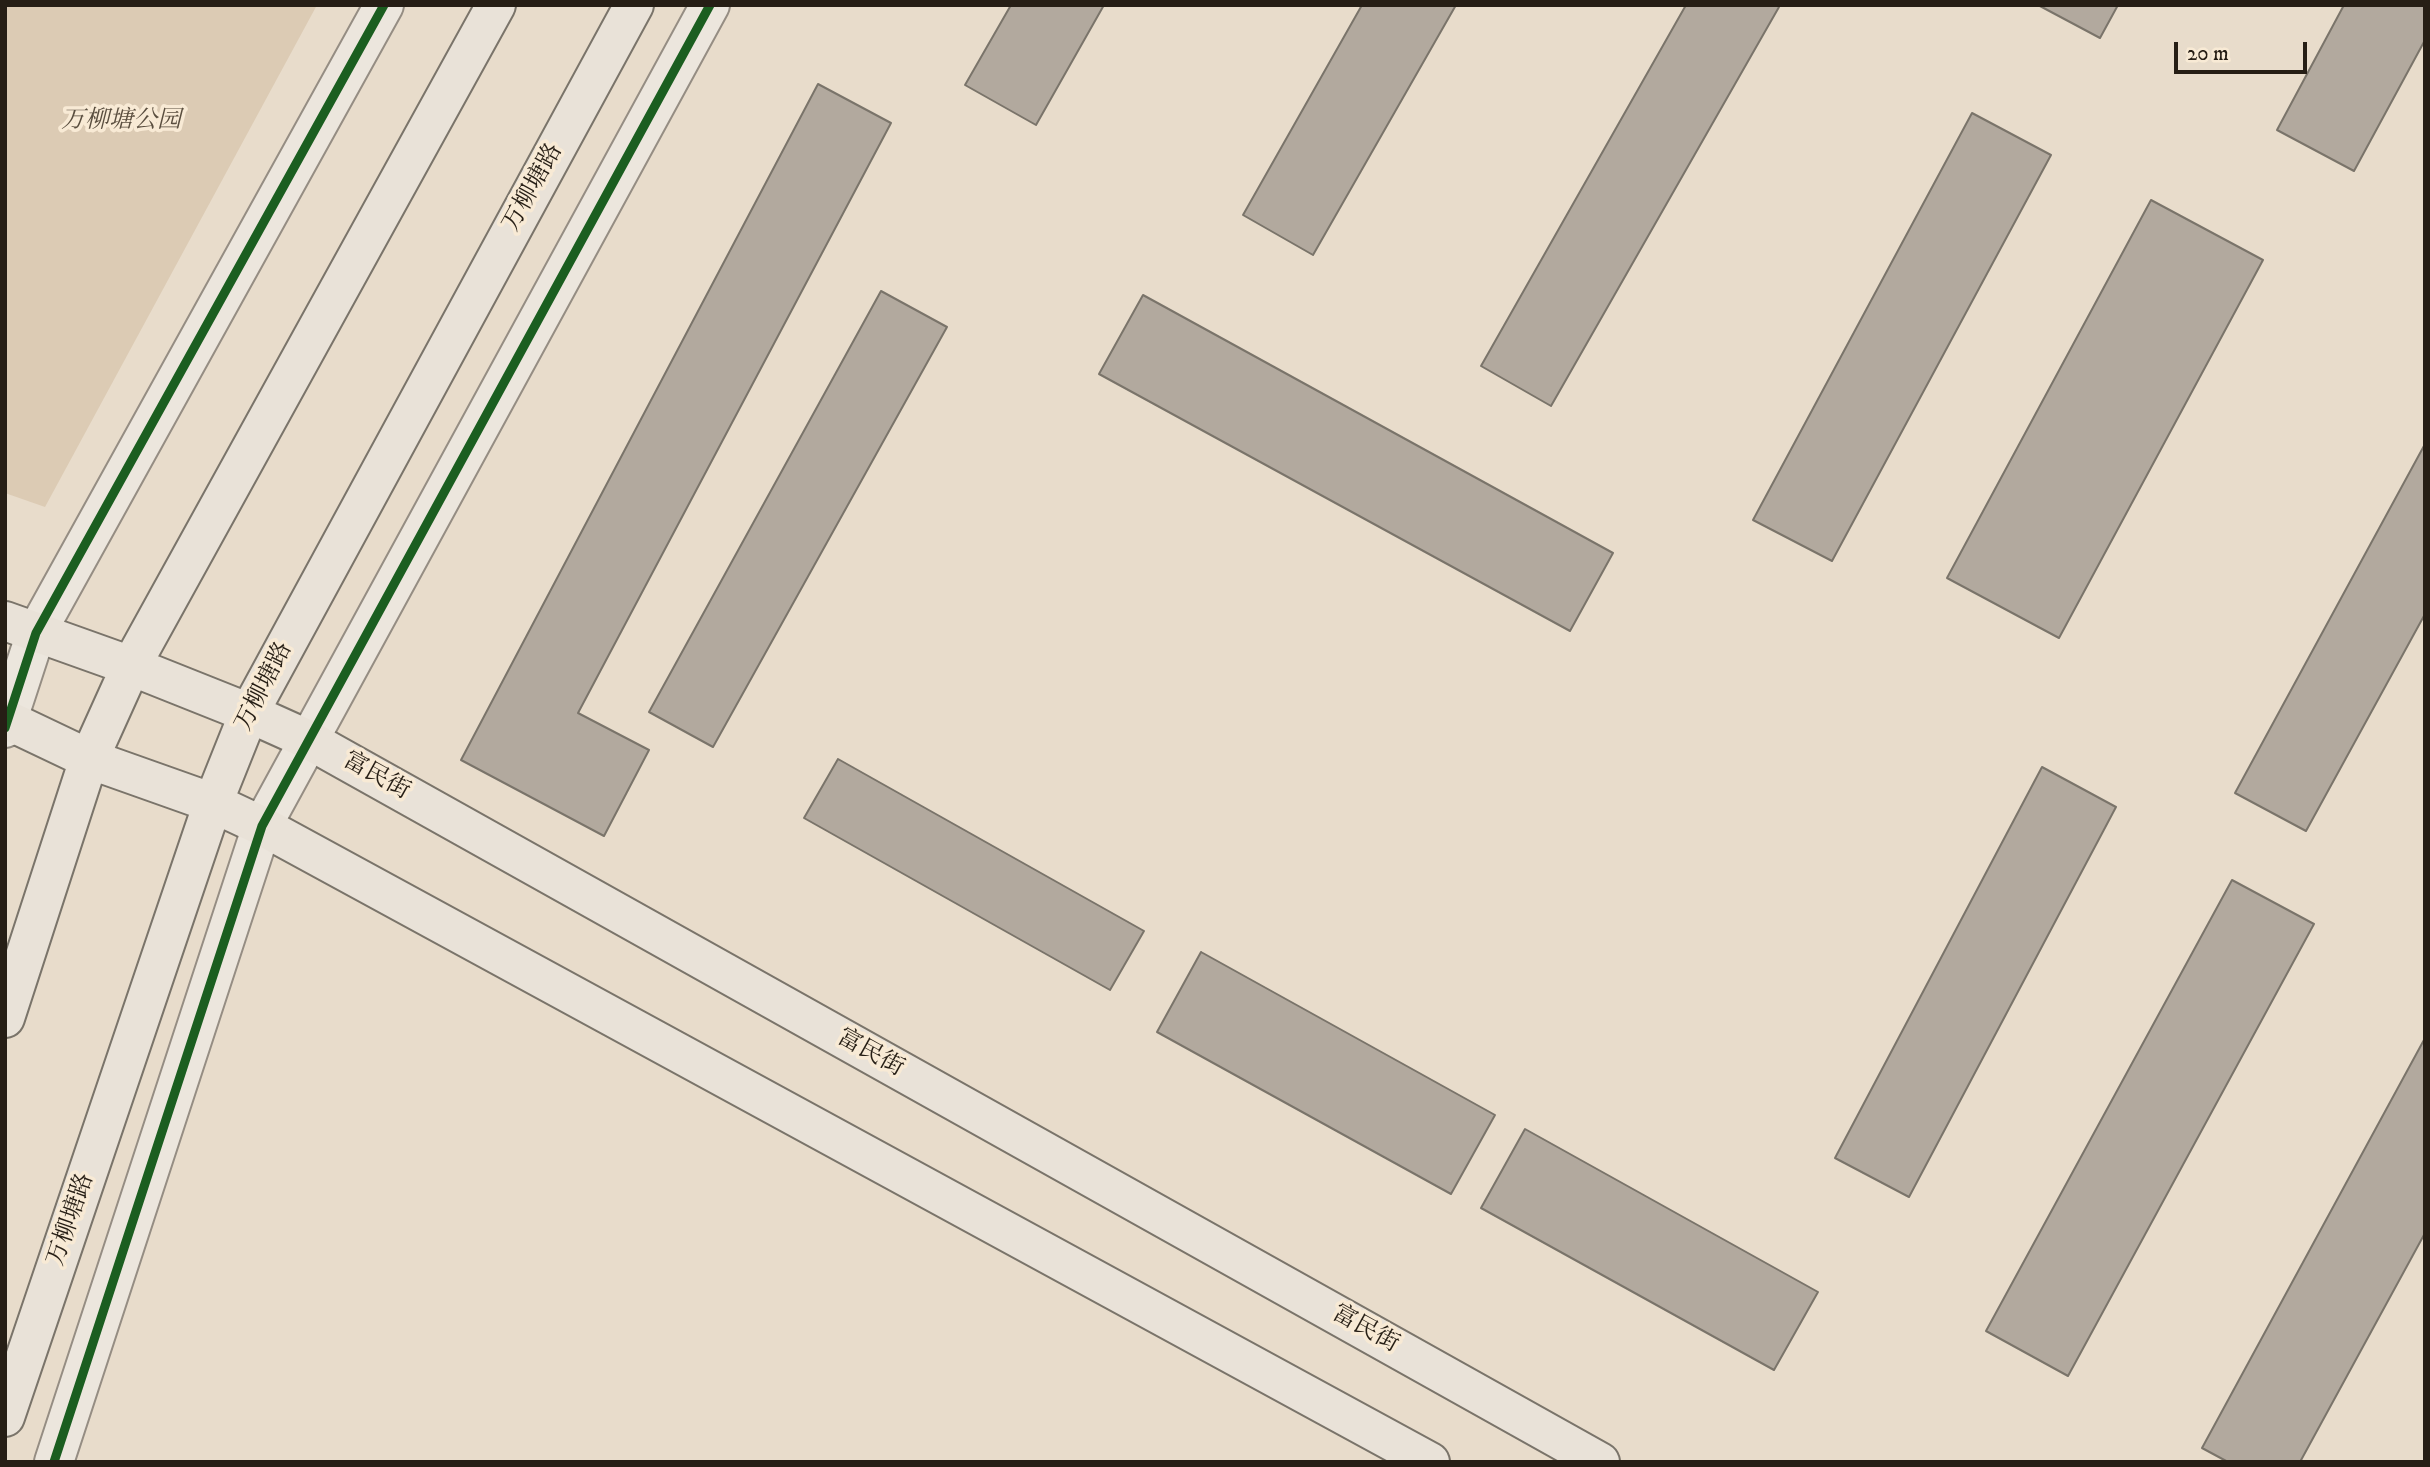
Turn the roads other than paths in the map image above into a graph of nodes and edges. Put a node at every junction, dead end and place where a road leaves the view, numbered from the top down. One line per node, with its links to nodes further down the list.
1 (384, 5): 5 (street)
2 (495, 5): 6 (main road)
3 (634, 5): 7 (main road, 万柳塘路)
4 (710, 5): 9 (street)
5 (21, 627): 6 (main road, 富民街); 8 (street)
6 (131, 666): 7 (main road, 富民街); 10 (main road)
7 (249, 713): 9 (main road, 富民街); 11 (main road, 万柳塘路)
8 (6, 722): 10 (main road)
9 (309, 740): 12 (street); 17 (main road, 富民街)
10 (89, 759): 11 (main road); 13 (main road)
11 (213, 803): 12 (main road); 14 (main road, 万柳塘路)
12 (262, 826): 15 (street); 16 (main road)
13 (5, 1018)
14 (5, 1417)
15 (54, 1462)
16 (1430, 1462)
17 (1600, 1462)

